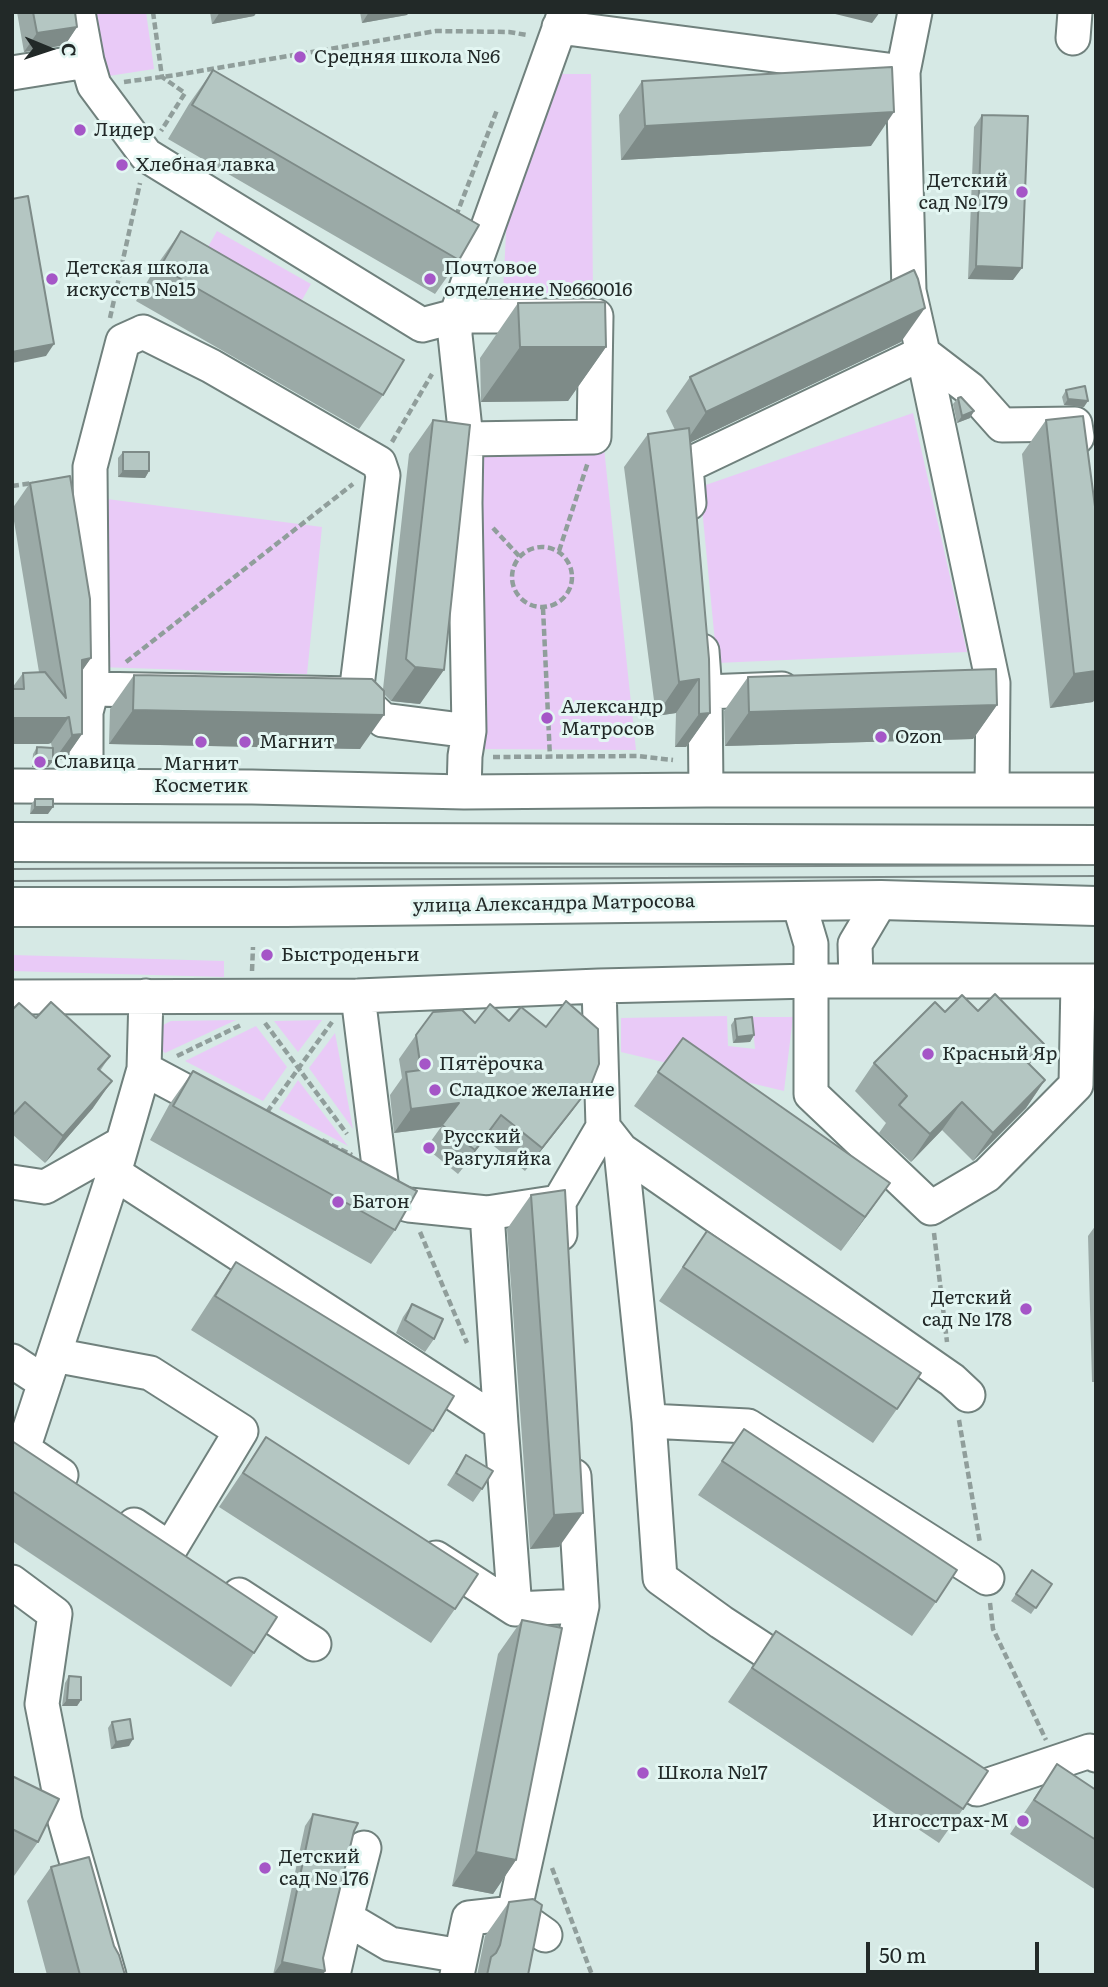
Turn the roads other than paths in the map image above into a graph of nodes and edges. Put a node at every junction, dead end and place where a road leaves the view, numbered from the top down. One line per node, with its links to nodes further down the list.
1 (78, 12): 4 (street)
2 (915, 12): 5 (street)
3 (551, 21): 5 (street); 7 (street)
4 (87, 61): 6 (street); 7 (street)
5 (903, 72): 8 (street)
6 (12, 73)
7 (455, 326): 10 (street); 10 (street)
8 (923, 353): 9 (street); 12 (street); 22 (street)
9 (1086, 421): 11 (street)
10 (466, 439): 18 (street)
11 (1080, 464)
12 (692, 532)
13 (700, 625): 16 (street)
14 (815, 688): 16 (street)
15 (92, 689): 17 (street); 17 (street); 20 (street)
16 (705, 692): 19 (street)
17 (356, 694): 18 (street)
18 (467, 743): 24 (street)
19 (706, 774): 22 (street); 24 (street)
20 (86, 785): 21 (street); 24 (street)
21 (12, 786)
22 (992, 789): 23 (street)
23 (1096, 790)
24 (464, 792)
25 (12, 842): 26 (highway)
26 (1096, 845)
27 (798, 900): 28 (highway, улица Александра Матросова); 30 (highway, улица Александра Матросова); 31 (street)
28 (881, 900): 29 (highway, улица Александра Матросова); 32 (street)
29 (1096, 906)
30 (12, 907)
31 (812, 981): 32 (street); 33 (street); 34 (street)
32 (856, 981): 33 (street)
33 (1087, 981)
34 (599, 986): 36 (street); 40 (street)
35 (146, 996): 36 (street); 37 (street); 38 (street)
36 (358, 996): 44 (street)
37 (12, 997)
38 (155, 1065): 39 (street); 41 (street)
39 (254, 1113)
40 (612, 1139): 45 (street); 50 (street); 51 (street)
41 (117, 1158): 43 (street); 49 (street); 52 (street)
42 (352, 1168): 44 (street)
43 (12, 1181)
44 (396, 1201): 46 (street)
45 (559, 1202): 46 (street); 47 (street)
46 (487, 1213): 52 (street)
47 (562, 1258)
48 (12, 1361): 49 (street)
49 (49, 1369): 55 (street); 55 (street)
50 (968, 1395)
51 (649, 1421): 56 (street); 61 (street)
52 (501, 1424): 59 (street)
53 (573, 1453): 58 (street)
54 (412, 1542): 59 (street)
55 (192, 1564): 60 (street)
56 (987, 1578)
57 (12, 1582): 65 (street)
58 (582, 1606): 59 (street); 67 (street)
59 (515, 1609)
60 (314, 1644)
61 (826, 1690)
62 (908, 1743): 63 (street)
63 (1096, 1755)
64 (33, 1805): 65 (street)
65 (65, 1821): 71 (street)
66 (364, 1848): 68 (street)
67 (514, 1913): 69 (street); 70 (street)
68 (346, 1918): 70 (street); 72 (street)
69 (545, 1935)
70 (459, 1965)
71 (109, 1975)
72 (333, 1975)

